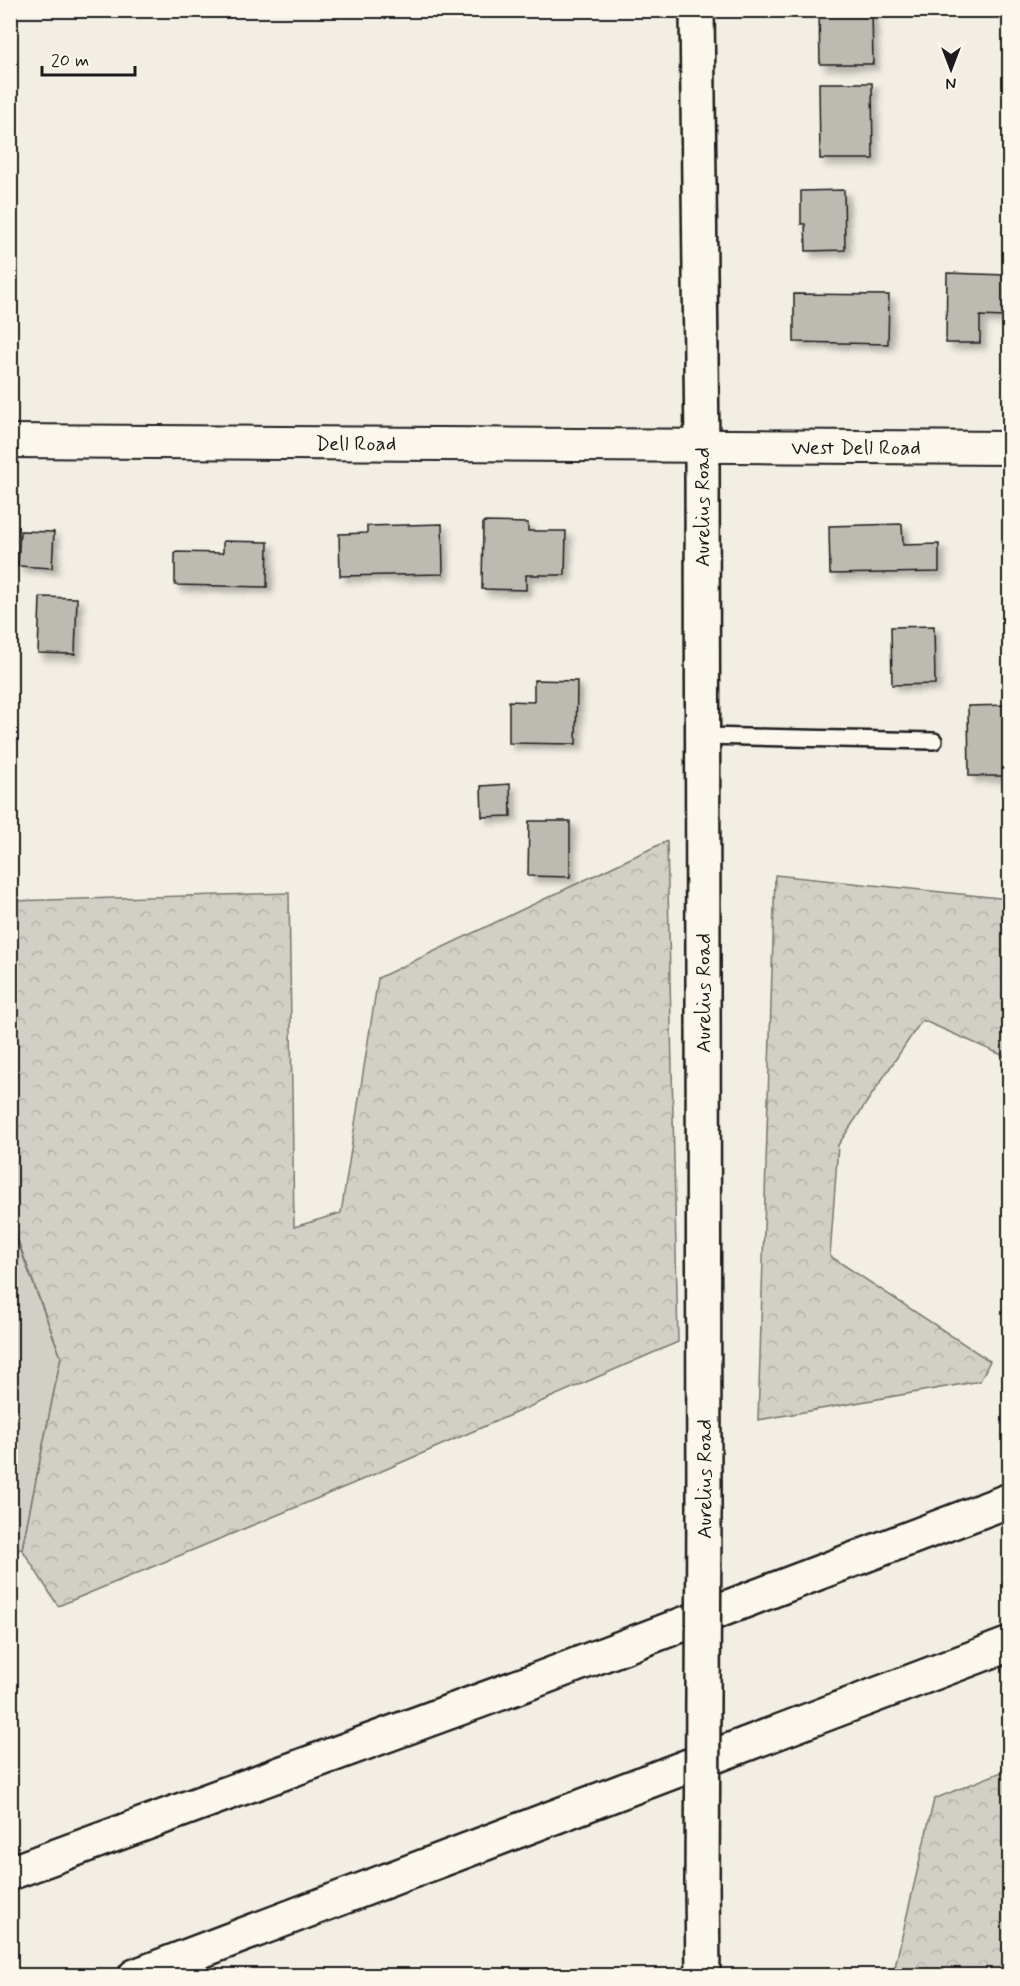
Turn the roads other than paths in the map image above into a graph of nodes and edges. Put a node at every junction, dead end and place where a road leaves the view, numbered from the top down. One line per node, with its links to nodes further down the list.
1 (697, 10): 3 (main road, Aurelius Road)
2 (10, 441): 3 (street, Dell Road)
3 (702, 446): 4 (street, West Dell Road); 5 (main road, Aurelius Road)
4 (1010, 448)
5 (703, 736): 6 (lane); 11 (main road, Aurelius Road, bridge)
6 (934, 741)
7 (1010, 1500): 9 (main road)
8 (1010, 1644): 10 (main road)
9 (10, 1873)
10 (135, 1976)
11 (703, 1976)

